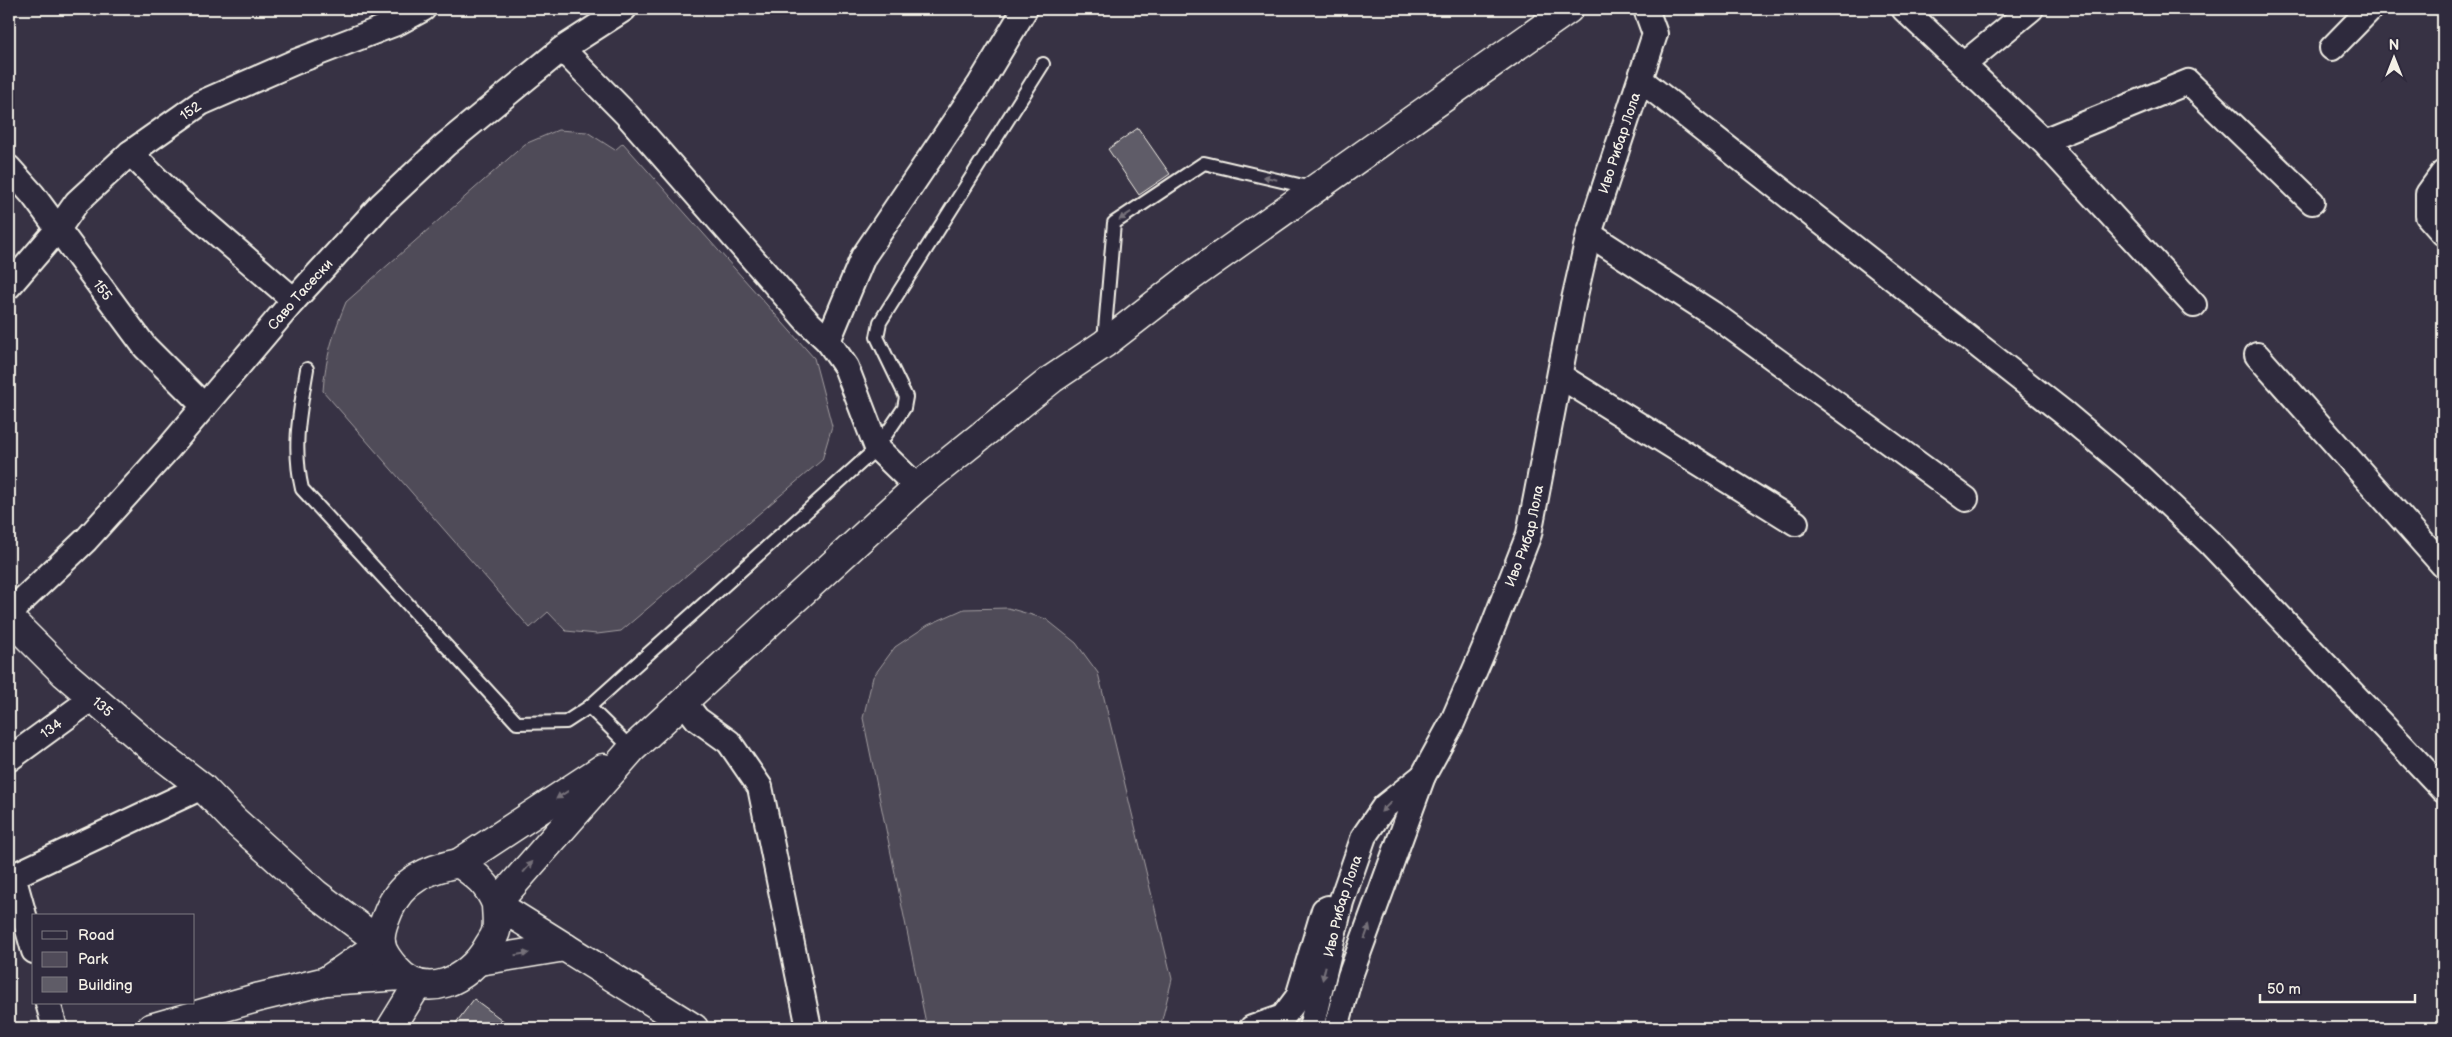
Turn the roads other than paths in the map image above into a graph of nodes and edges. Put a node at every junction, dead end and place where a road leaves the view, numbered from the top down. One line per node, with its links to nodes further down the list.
1 (423, 9): 15 (street, 152)
2 (624, 9): 10 (street, Саво Тасески)
3 (1025, 9): 26 (street)
4 (1569, 9): 18 (main road)
5 (1646, 9): 13 (street, Иво Рибар Лола)
6 (1904, 9): 12 (street)
7 (2031, 9): 12 (street)
8 (2370, 9): 9 (street)
9 (2332, 48)
10 (562, 49): 24 (street, Саво Тасески); 26 (street)
11 (1043, 64): 32 (lane)
12 (1963, 66): 14 (street)
13 (1641, 80): 22 (street, Иво Рибар Лола); 46 (street)
14 (2042, 141): 19 (street); 25 (street)
15 (130, 153): 20 (street, 152); 24 (street)
16 (9, 168): 20 (street, 155)
17 (2443, 173): 21 (street)
18 (1317, 189): 27 (main road); 27 (lane, one-way to 27)
19 (2312, 202)
20 (58, 229): 23 (street, 152); 31 (street, 155)
21 (2443, 233)
22 (1590, 234): 30 (street, Иво Рибар Лола); 34 (street)
23 (9, 286)
24 (294, 300): 31 (street, Саво Тасески)
25 (2194, 305)
26 (828, 342): 32 (street)
27 (1104, 344): 33 (main road)
28 (2257, 355): 36 (street)
29 (307, 369): 41 (lane)
30 (1560, 376): 35 (street); 44 (street, Иво Рибар Лола)
31 (204, 406): 37 (street, Саво Тасески)
32 (877, 448): 33 (street); 41 (lane)
33 (917, 487): 40 (main road)
34 (1966, 499)
35 (1796, 523)
36 (2443, 565)
37 (9, 614)
38 (9, 618): 39 (main road, 135)
39 (94, 697): 43 (street, 134); 45 (main road, 135)
40 (684, 702): 42 (main road); 62 (street)
41 (589, 707): 42 (lane)
42 (632, 749): 47 (main road, one-way to 47); 50 (main road, one-way to 42)
43 (9, 759)
44 (1423, 776): 49 (street, Иво Рибар Лола, one-way to 49); 65 (street, one-way to 44)
45 (202, 787): 48 (street); 51 (main road, 135)
46 (2443, 789)
47 (459, 863): 50 (main road); 51 (main road)
48 (11, 877): 52 (street)
49 (1341, 902): 63 (street); 64 (street, Иво Рибар Лола, one-way to 64)
50 (496, 904): 53 (main road); 54 (main road)
51 (381, 943): 55 (main road); 56 (main road)
52 (32, 945)
53 (566, 947): 54 (main road, one-way to 53); 61 (main road)
54 (479, 961): 55 (main road)
55 (410, 980): 56 (main road); 60 (main road)
56 (326, 981): 59 (main road)
57 (48, 1004): 58 (street)
58 (55, 1028)
59 (151, 1028)
60 (391, 1028)
61 (694, 1028)
62 (809, 1028)
63 (1252, 1028)
64 (1311, 1028)
65 (1336, 1028)

